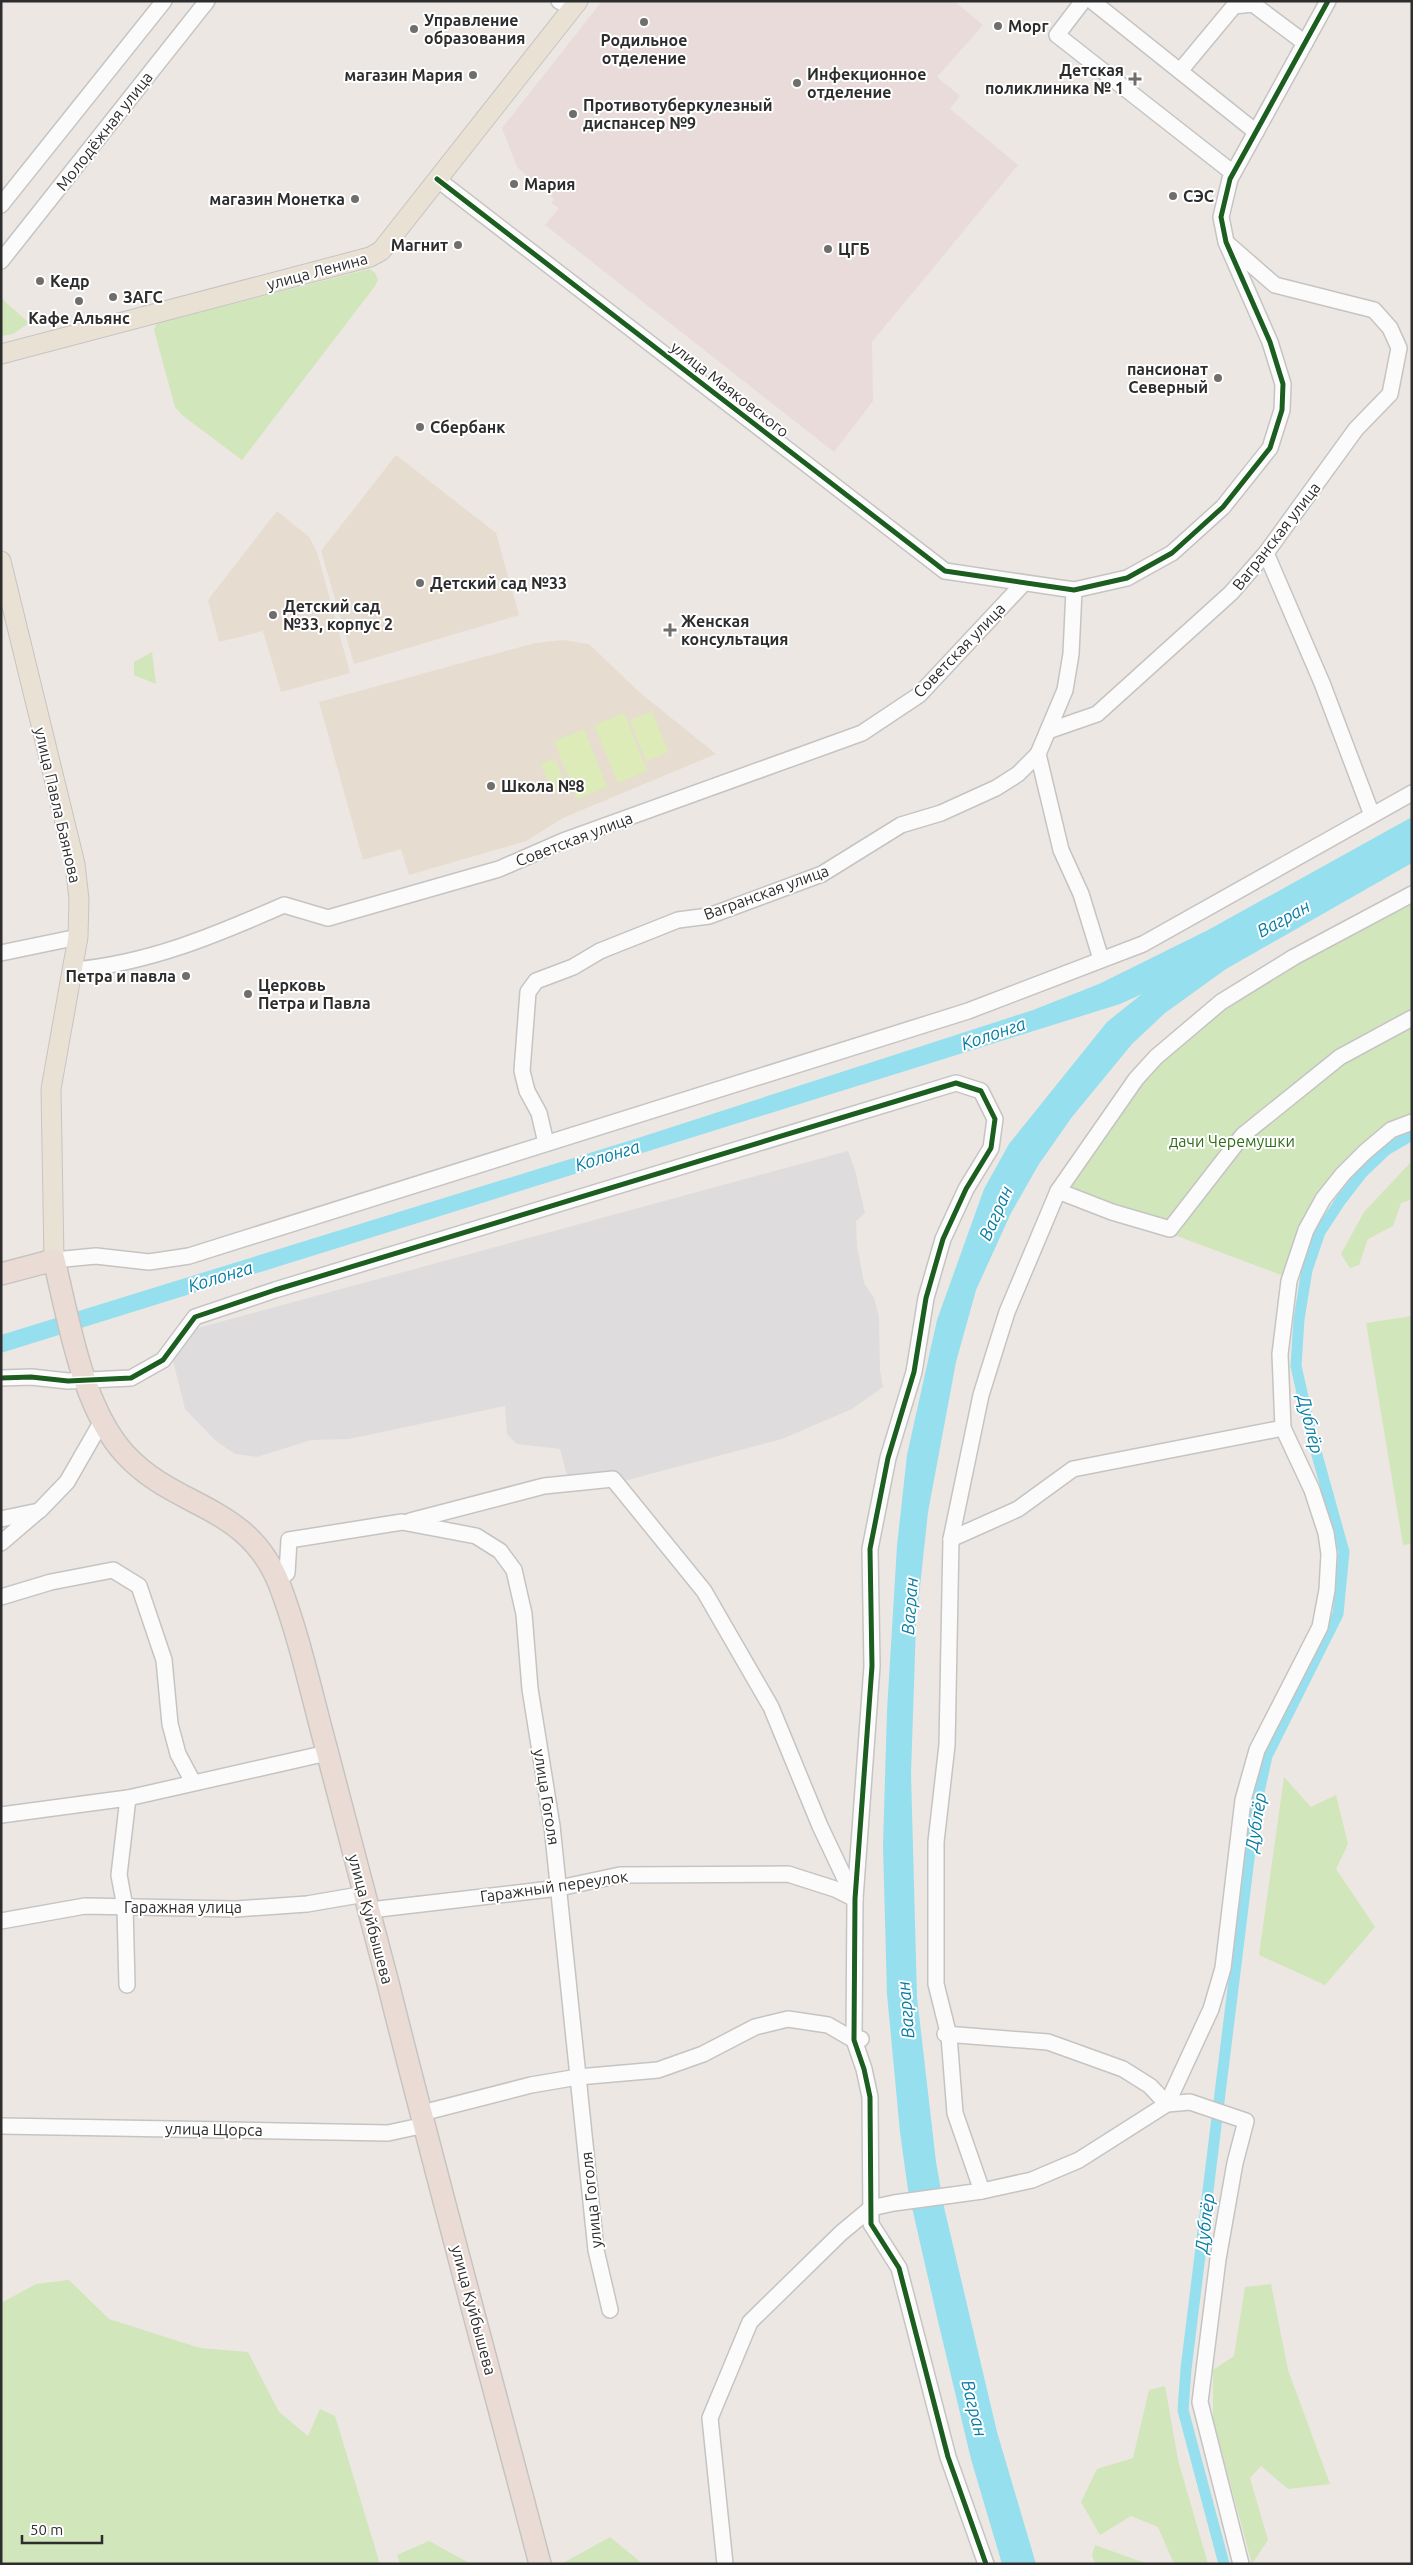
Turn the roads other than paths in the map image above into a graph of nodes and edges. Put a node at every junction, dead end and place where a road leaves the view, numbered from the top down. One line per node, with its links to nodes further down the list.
1 (164, 1): 12 (street, Молодёжная улица)
2 (207, 1): 14 (street, Молодёжная улица)
3 (1083, 1): 10 (street)
4 (1092, 1): 8 (street)
5 (1328, 1): 7 (street, улица Маяковского)
6 (570, 4): 11 (main road, улица Ленина)
7 (1305, 43): 8 (street); 9 (street, улица Маяковского)
8 (1180, 71): 9 (street)
9 (1256, 132): 10 (street, улица Маяковского)
10 (1233, 173): 13 (street, улица Маяковского)
11 (437, 179): 15 (main road, улица Ленина); 18 (street, улица Маяковского)
12 (1, 205)
13 (1226, 242): 16 (street, Вагранская улица); 19 (street, улица Маяковского)
14 (1, 261)
15 (1, 354)
16 (1266, 553): 20 (street, Вагранская улица); 23 (street)
17 (1, 561): 25 (main road, улица Павла Баянова)
18 (1023, 584): 19 (street, улица Маяковского); 28 (street, Советская улица)
19 (1074, 590): 20 (street)
20 (1048, 731): 21 (street)
21 (1038, 754): 27 (street); 31 (street, Вагранская улица)
22 (1412, 793): 23 (street)
23 (1372, 815): 27 (street)
24 (1412, 894): 32 (street)
25 (78, 937): 26 (street); 28 (main road, улица Павла Баянова)
26 (1, 953)
27 (1101, 959): 31 (street)
28 (72, 970): 33 (main road, улица Павла Баянова)
29 (1412, 1018): 32 (street)
30 (1412, 1122): 38 (street)
31 (546, 1143): 33 (street)
32 (1058, 1191): 42 (street)
33 (54, 1260): 34 (highway); 36 (highway, улица Куйбышева)
34 (1, 1274)
35 (1, 1378): 36 (street)
36 (85, 1380): 37 (highway, улица Куйбышева); 51 (street)
37 (102, 1421): 39 (street); 44 (highway, улица Куйбышева)
38 (1283, 1428): 42 (street); 59 (street)
39 (39, 1511): 40 (street); 43 (street)
40 (1, 1519)
41 (402, 1522): 44 (street, улица Гоголя); 50 (street, улица Гоголя); 51 (street)
42 (951, 1539): 56 (street)
43 (1, 1543)
44 (278, 1581): 46 (highway, улица Куйбышева)
45 (1, 1597): 47 (street)
46 (327, 1753): 47 (street); 52 (highway, улица Куйбышева)
47 (193, 1782): 48 (street)
48 (128, 1798): 49 (street); 53 (street)
49 (1, 1814)
50 (559, 1888): 51 (street, Гаражный переулок); 52 (street, Гаражный переулок); 58 (street, улица Гоголя)
51 (855, 1900): 57 (street)
52 (367, 1902): 53 (street, Гаражная улица); 60 (highway, улица Куйбышева)
53 (125, 1907): 54 (street, Гаражная улица); 55 (street)
54 (1, 1921)
55 (127, 1985)
56 (947, 2035): 59 (street); 62 (street)
57 (859, 2039): 58 (street, улица Щорса); 63 (street)
58 (578, 2077): 60 (street, улица Щорса); 64 (street, улица Гоголя)
59 (1167, 2104): 62 (street); 68 (street)
60 (424, 2119): 61 (street, улица Щорса); 65 (highway, улица Куйбышева)
61 (1, 2126)
62 (982, 2191): 63 (street)
63 (871, 2208): 66 (street); 67 (street)
64 (610, 2310)
65 (540, 2564)
66 (726, 2564)
67 (986, 2564)
68 (1242, 2564)

